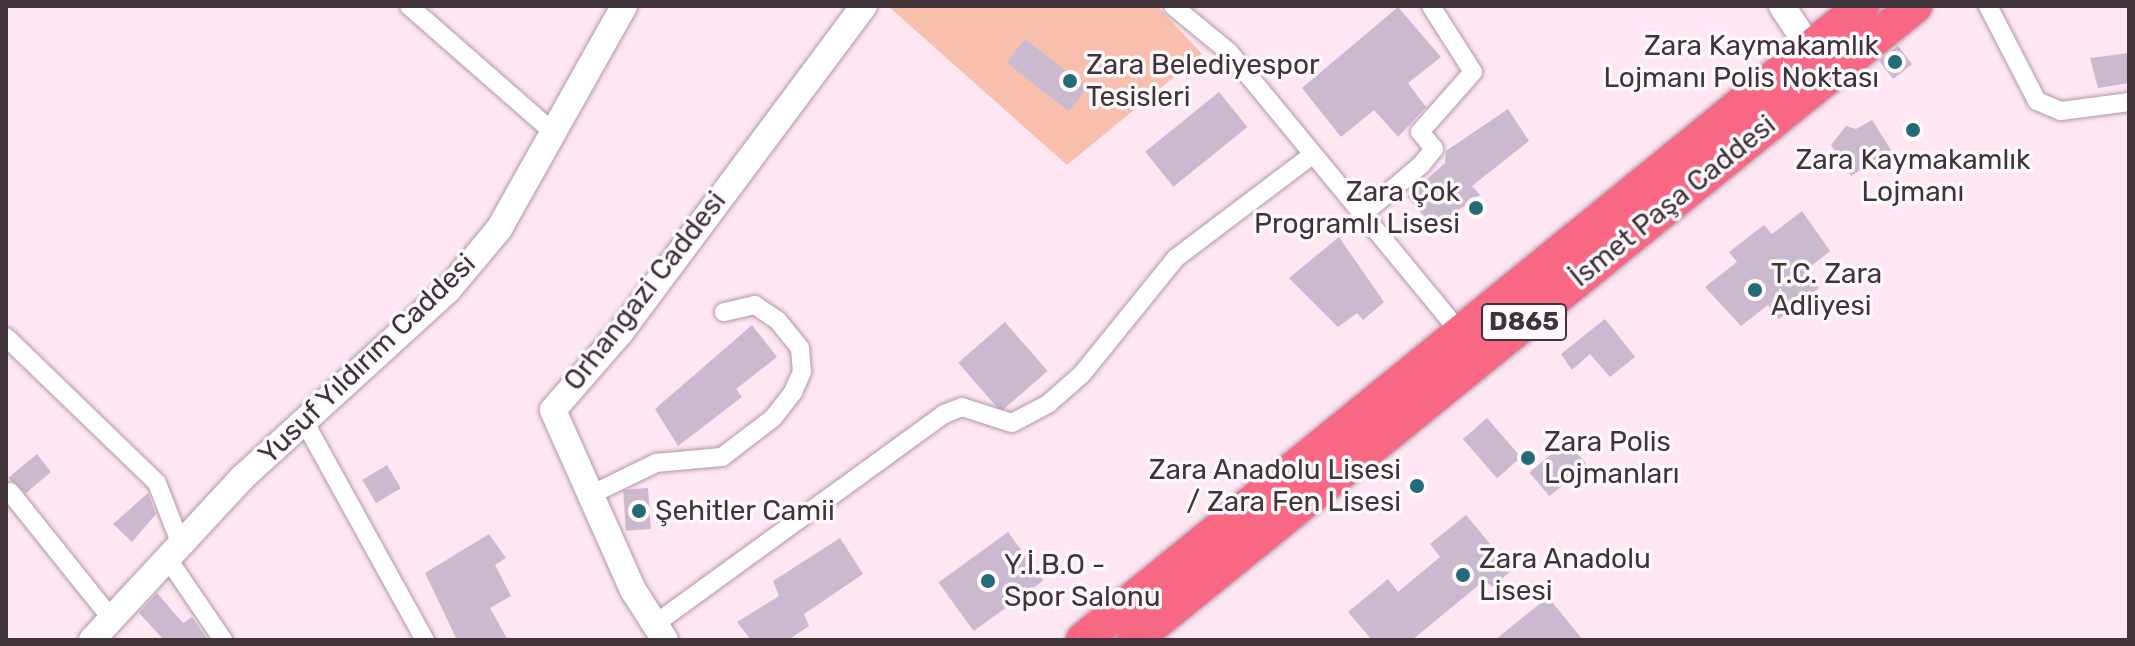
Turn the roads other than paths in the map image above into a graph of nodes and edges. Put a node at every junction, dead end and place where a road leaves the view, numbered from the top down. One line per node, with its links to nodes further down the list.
1 (409, 6): 12 (street)
2 (624, 6): 12 (main road, Yusuf Yıldırım Caddesi)
3 (864, 6): 20 (main road, Orhangazi Caddesi)
4 (1173, 6): 13 (street)
5 (1782, 6): 10 (main road)
6 (1862, 6): 10 (highway, İsmet Paşa Caddesi / D865)
7 (1915, 6): 28 (highway, İsmet Paşa Caddesi / D865)
8 (1988, 6): 11 (street)
9 (1421, 8): 14 (street)
10 (1809, 47): 16 (highway, İsmet Paşa Caddesi / D865)
11 (2129, 102)
12 (555, 134): 18 (main road, Yusuf Yıldırım Caddesi)
13 (1311, 156): 14 (street); 23 (street)
14 (1362, 215): 16 (street)
15 (724, 312): 20 (street)
16 (1460, 332): 27 (highway, İsmet Paşa Caddesi / D865)
17 (6, 337): 21 (street)
18 (304, 421): 21 (main road, Yusuf Yıldırım Caddesi); 26 (street)
19 (10, 492): 22 (street)
20 (588, 496): 23 (main road, Orhangazi Caddesi)
21 (173, 549): 22 (main road, Yusuf Yıldırım Caddesi); 25 (street)
22 (110, 617): 24 (main road, Yusuf Yıldırım Caddesi)
23 (660, 632)
24 (92, 640)
25 (223, 640)
26 (425, 640)
27 (1083, 640)
28 (1134, 640)

